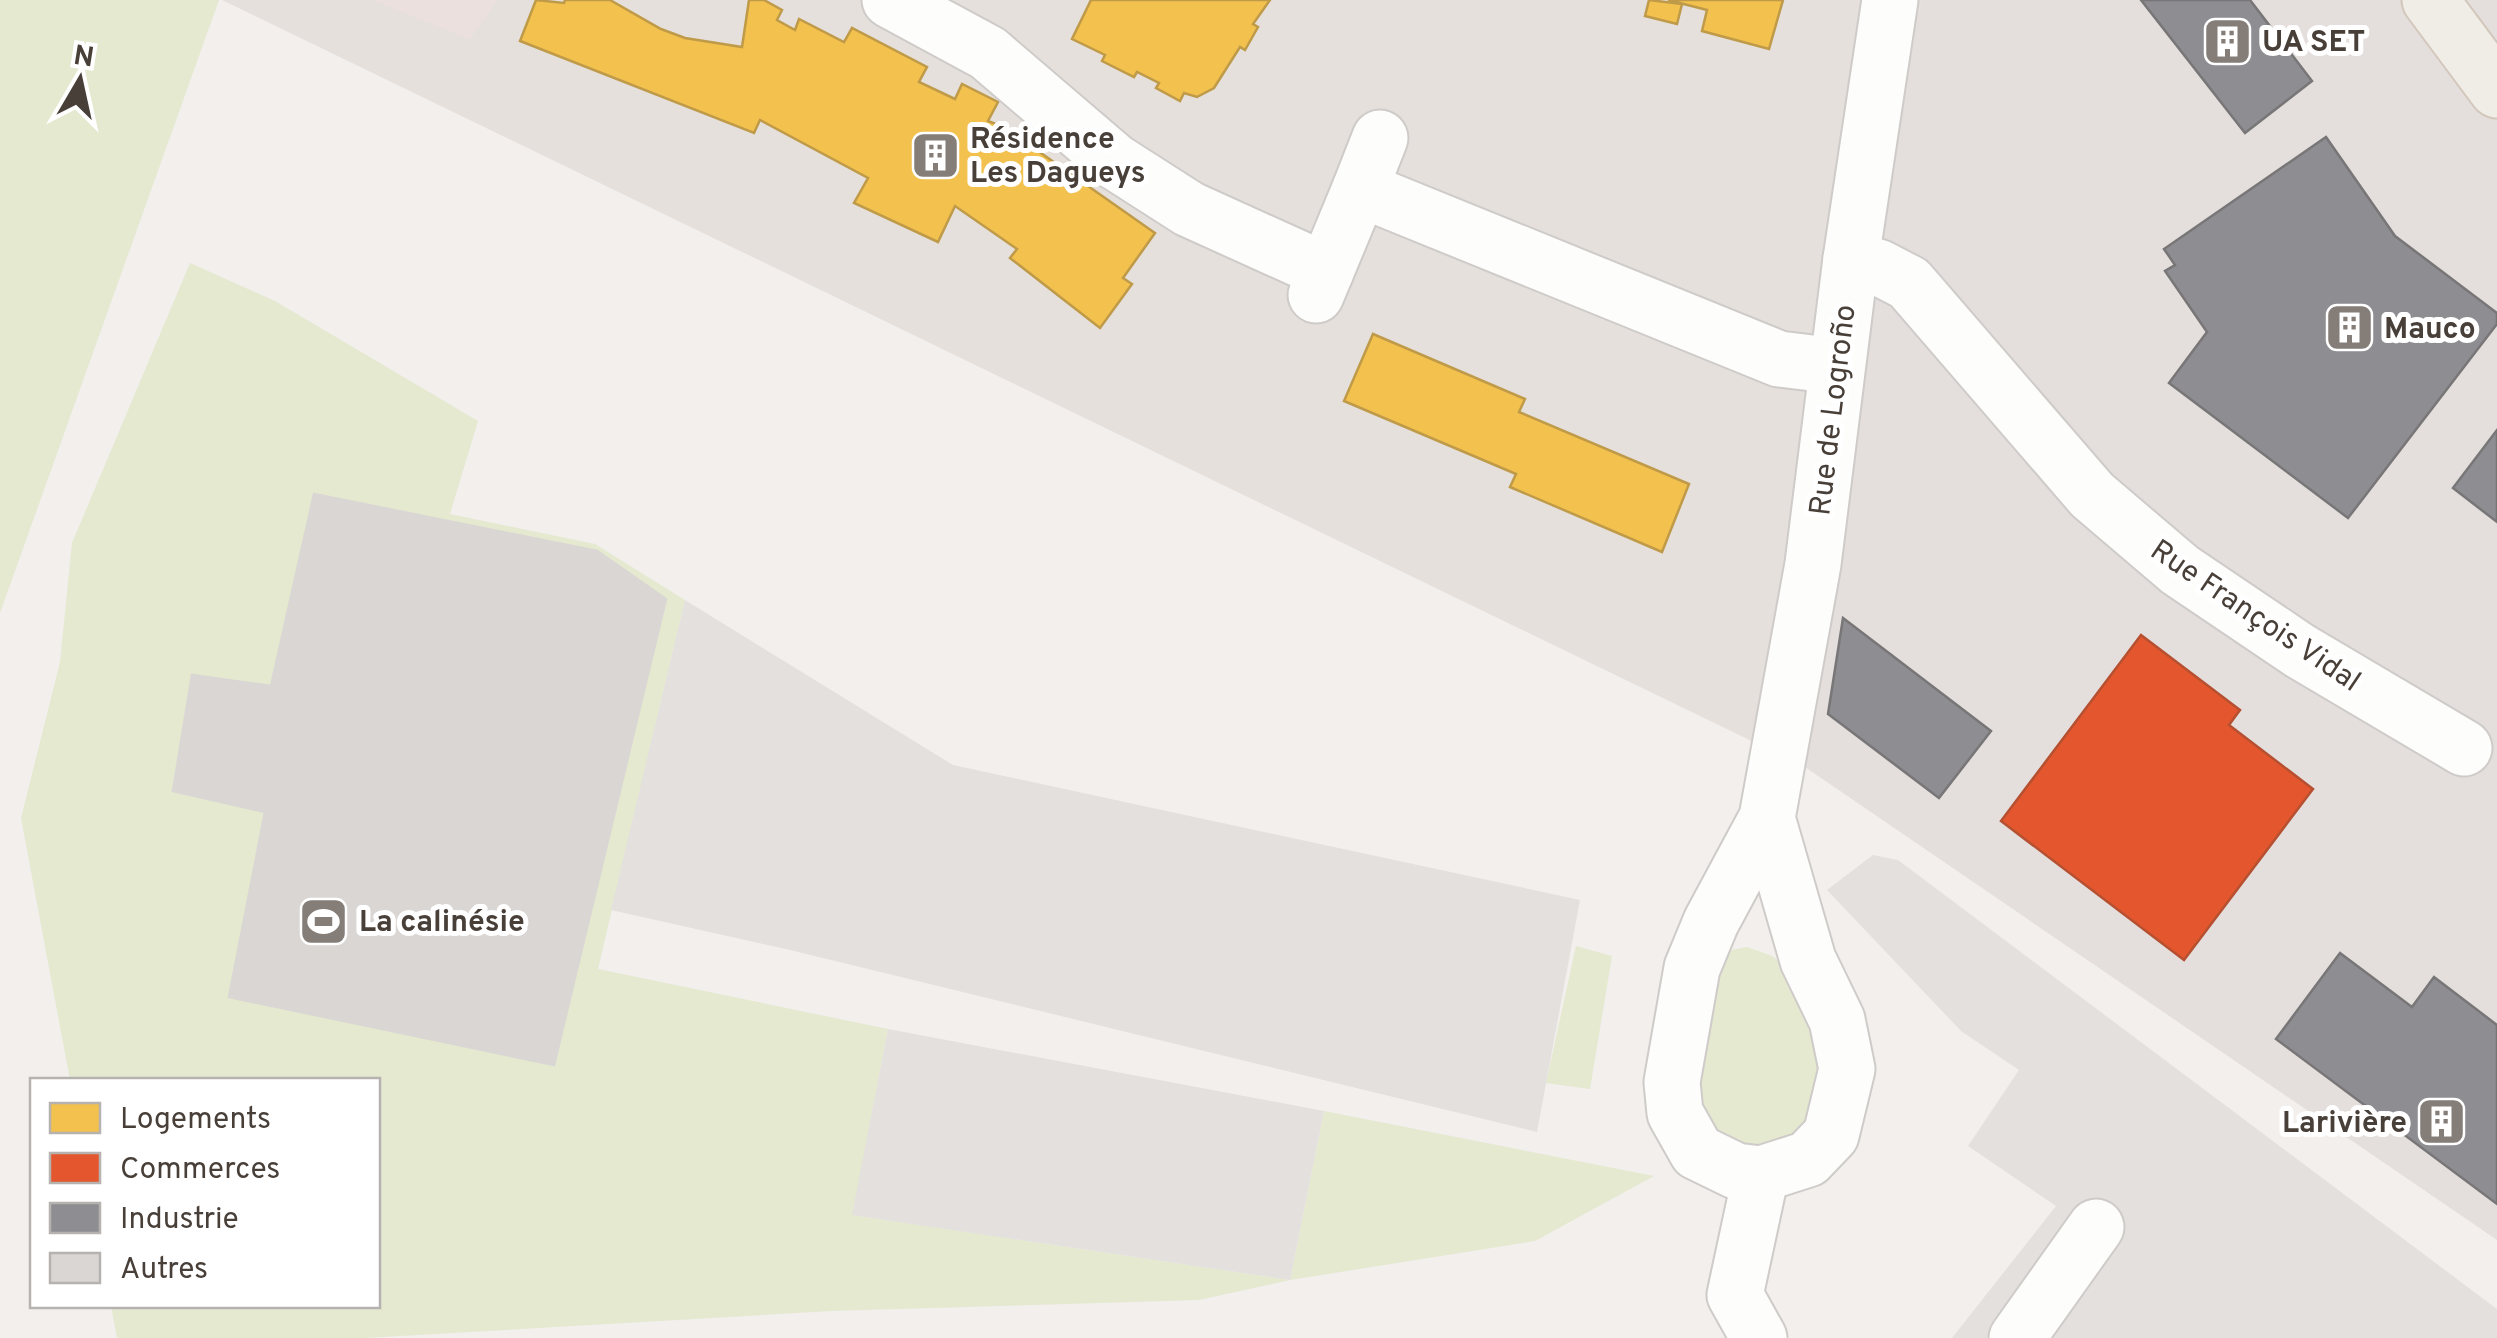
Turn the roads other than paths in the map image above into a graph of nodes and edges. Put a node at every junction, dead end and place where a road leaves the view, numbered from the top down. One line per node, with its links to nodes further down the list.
1 (890, 0): 6 (street)
2 (1890, 0): 7 (street, Rue de Logroño)
3 (2430, 0): 4 (main road)
4 (2497, 90)
5 (1380, 138): 6 (street)
6 (1360, 189): 8 (street)
7 (1851, 259): 8 (street, Rue de Logroño); 9 (street, Rue François Vidal)
8 (1837, 366): 10 (street, Rue de Logroño)
9 (2464, 748)
10 (1767, 818): 11 (street, Rue de Logroño); 12 (street, Rue de Logroño)
11 (1712, 922): 12 (street); 13 (street, Rue de Logroño)
12 (1808, 960): 13 (street, Rue de Logroño)
13 (1761, 1174): 15 (street)
14 (2096, 1228): 16 (street)
15 (1759, 1338)
16 (2017, 1338)

